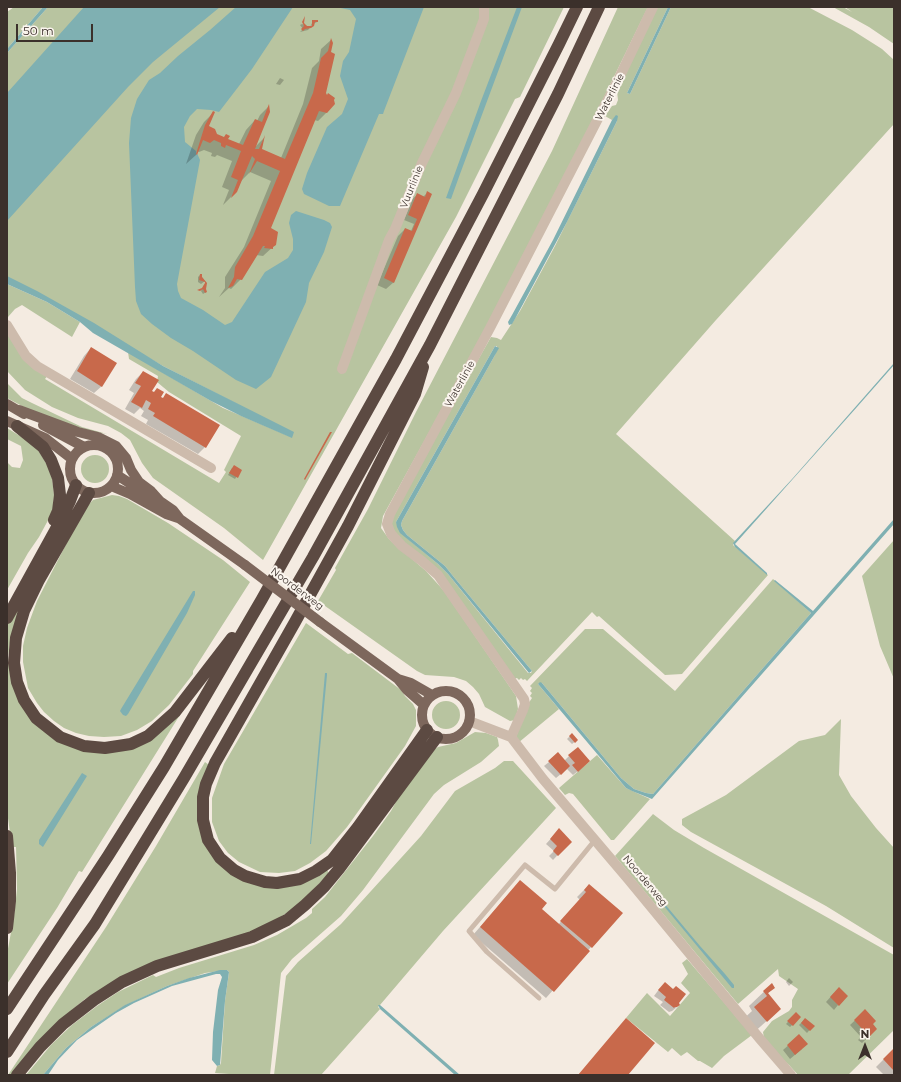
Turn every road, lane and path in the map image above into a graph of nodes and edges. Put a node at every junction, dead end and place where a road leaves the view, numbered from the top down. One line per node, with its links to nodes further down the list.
1 (484, 7): 7 (street, Vuurlinie)
2 (577, 7): 21 (highway)
3 (599, 7): 6 (highway)
4 (653, 7): 28 (street, Waterlinie)
5 (7, 325): 13 (street)
6 (430, 345): 27 (highway); 34 (highway)
7 (342, 369)
8 (7, 404): 9 (main road, Noorderweg)
9 (19, 410): 11 (main road, Noorderweg); 18 (main road, Noorderweg)
10 (12, 424): 12 (main road); 20 (highway)
11 (84, 447): 12 (main road); 14 (main road)
12 (72, 459): 15 (main road)
13 (211, 468)
14 (117, 475): 16 (main road); 18 (main road, Noorderweg)
15 (76, 485): 17 (main road); 20 (highway)
16 (111, 486): 17 (main road); 19 (main road, Noorderweg)
17 (89, 493): 21 (highway)
18 (160, 501): 19 (main road, Noorderweg)
19 (180, 519): 23 (main road, Noorderweg, bridge)
20 (45, 550): 22 (highway)
21 (262, 599): 33 (highway)
22 (7, 618)
23 (398, 679): 24 (main road, Noorderweg); 25 (main road, Noorderweg)
24 (432, 696): 25 (main road); 26 (main road)
25 (424, 705): 27 (main road)
26 (469, 721): 27 (main road); 28 (street)
27 (432, 734): 35 (highway)
28 (511, 737): 30 (street, Noorderweg)
29 (7, 836): 31 (highway)
30 (595, 840): 32 (lane); 36 (street, Noorderweg)
31 (7, 928)
32 (539, 998)
33 (7, 1009)
34 (7, 1052)
35 (17, 1075)
36 (791, 1075)

